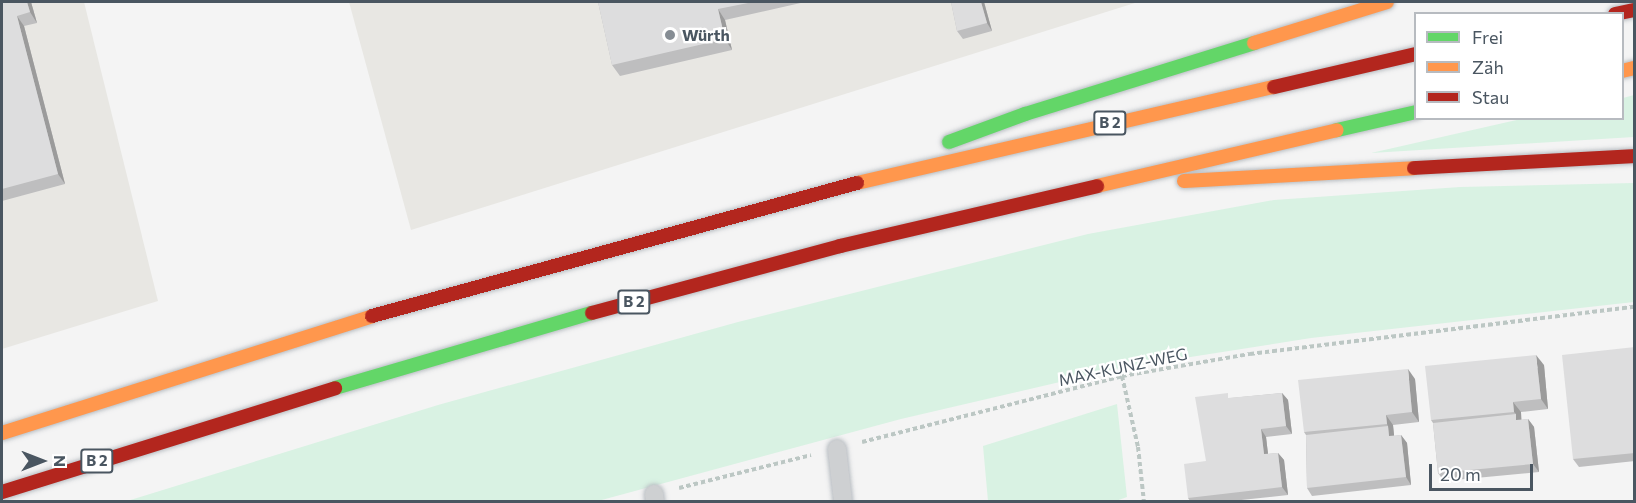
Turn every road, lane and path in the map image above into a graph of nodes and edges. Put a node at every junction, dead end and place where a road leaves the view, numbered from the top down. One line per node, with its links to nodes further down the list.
1 (1387, 2): 6 (highway)
2 (1414, 54): 6 (highway, B 2)
3 (1414, 112): 5 (highway, B 2)
4 (1635, 156): 5 (highway)
5 (1078, 189): 11 (highway, B 2)
6 (805, 195): 9 (highway, B 2)
7 (1635, 307): 8 (path, MAX-KUNZ-WEG)
8 (1122, 376): 10 (path, MAX-KUNZ-WEG); 14 (path)
9 (2, 433)
10 (837, 449): 12 (path, MAX-KUNZ-WEG); 13 (lane)
11 (2, 492)
12 (655, 498)
13 (843, 501)
14 (1144, 501)

